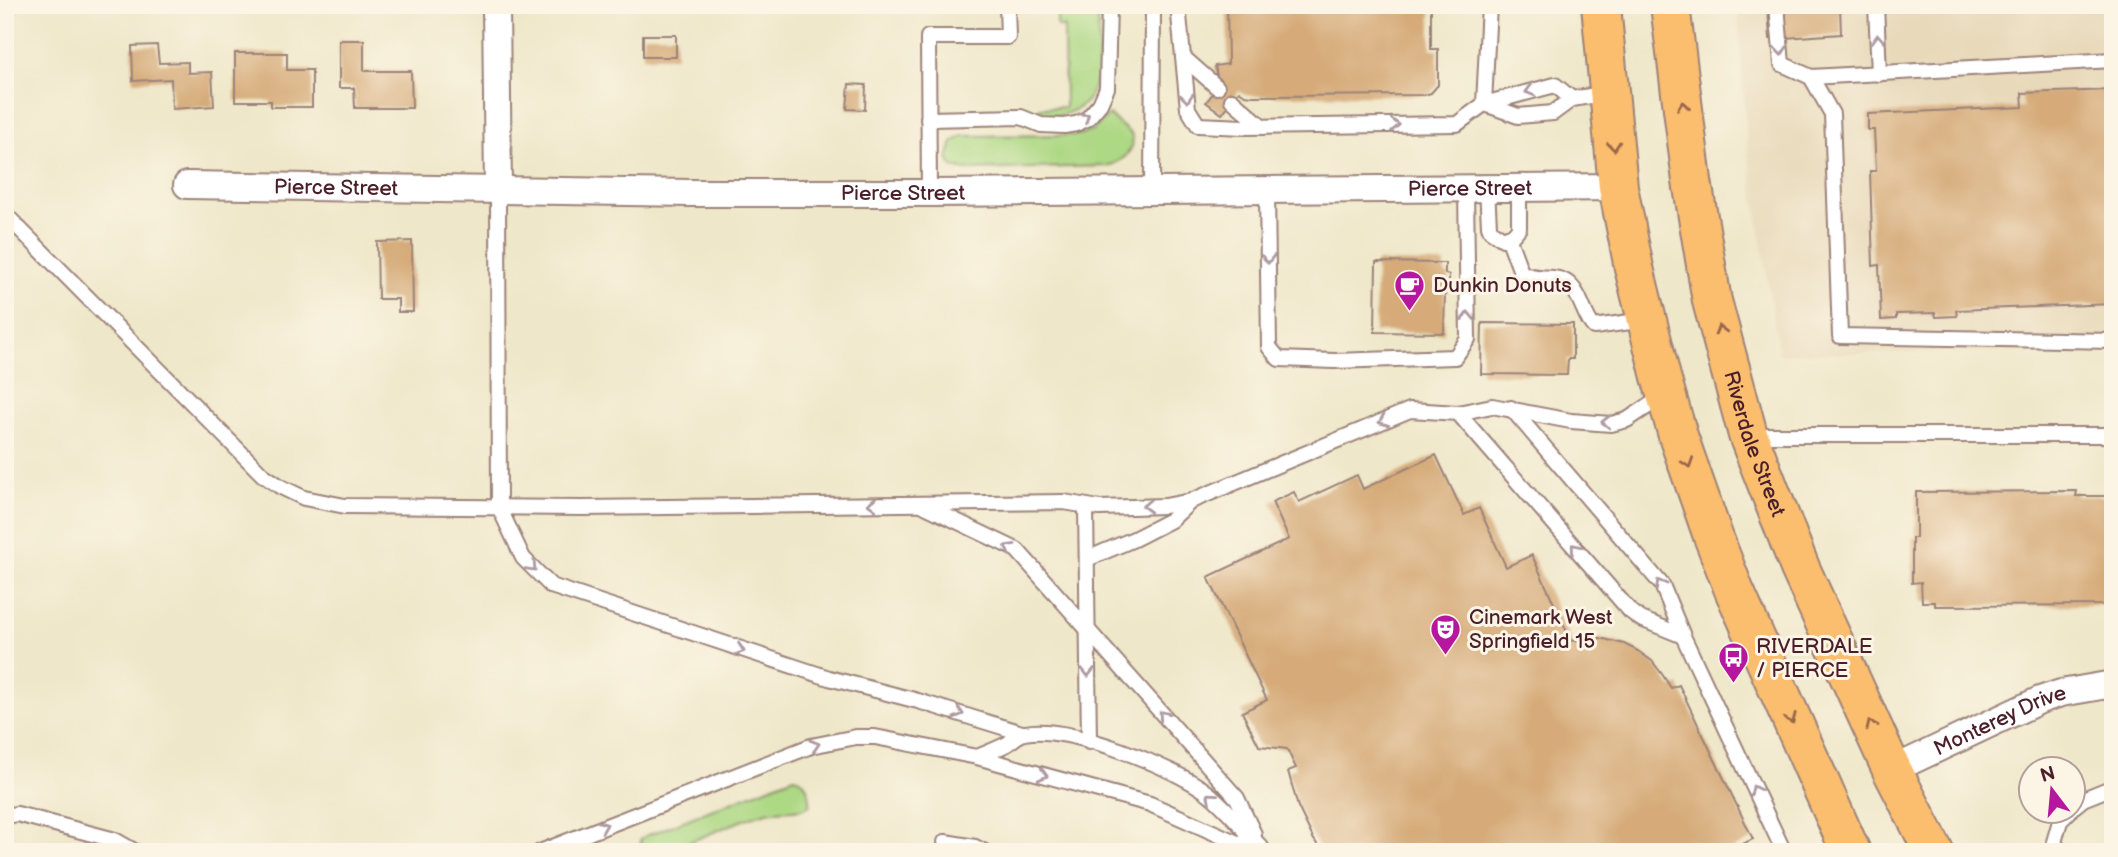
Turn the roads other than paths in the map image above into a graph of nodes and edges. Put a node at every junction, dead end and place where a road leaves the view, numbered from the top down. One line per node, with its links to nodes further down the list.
1 (496, 5): 26 (street)
2 (1007, 5): 20 (lane)
3 (1109, 5): 20 (lane, one-way to 3)
4 (1153, 5): 28 (lane)
5 (1178, 5): 11 (lane)
6 (1489, 5): 19 (lane)
7 (1601, 5): 16 (main road)
8 (1670, 5): 37 (main road, Riverdale Street, one-way to 8)
9 (1777, 5): 14 (lane, one-way to 14)
10 (1876, 5): 13 (lane, one-way to 10)
11 (1183, 57): 15 (lane); 21 (lane, one-way to 21)
12 (2113, 61): 13 (lane)
13 (1879, 74): 14 (lane)
14 (1811, 77): 33 (lane)
15 (1217, 87)
16 (1609, 93): 17 (lane); 23 (main road, one-way to 23)
17 (1572, 99): 19 (lane); 19 (lane, one-way to 19)
18 (1232, 100): 21 (lane)
19 (1484, 104): 21 (lane, one-way to 19)
20 (928, 119): 29 (lane)
21 (1263, 127)
22 (187, 185): 26 (street, Pierce Street)
23 (1618, 187): 25 (street, Pierce Street); 32 (main road)
24 (1476, 188): 25 (street, Pierce Street); 27 (street, Pierce Street); 27 (lane, one-way to 24); 31 (lane)
25 (1519, 188): 31 (lane)
26 (498, 190): 29 (street, Pierce Street); 42 (lane)
27 (1267, 191): 28 (street, Pierce Street)
28 (1152, 192): 29 (street, Pierce Street)
29 (929, 194)
30 (5, 214): 42 (lane)
31 (1507, 237): 32 (lane)
32 (1646, 320): 34 (main road)
33 (2113, 341)
34 (1666, 394): 35 (lane, one-way to 35); 61 (main road, one-way to 61)
35 (1511, 408): 36 (lane); 45 (lane, one-way to 35)
36 (1458, 413): 39 (lane, one-way to 39); 45 (lane, one-way to 36)
37 (1748, 435): 38 (lane); 50 (main road, Riverdale Street, one-way to 37)
38 (2113, 435)
39 (1191, 501): 41 (lane, one-way to 41); 43 (lane)
40 (920, 504): 41 (lane); 42 (lane, one-way to 42); 44 (lane, one-way to 40)
41 (1086, 506): 43 (lane)
42 (499, 508): 47 (lane, one-way to 47)
43 (1087, 559): 44 (lane)
44 (1088, 630): 48 (lane, one-way to 48); 56 (lane, one-way to 44)
45 (1683, 636): 60 (lane, one-way to 45)
46 (2113, 684): 50 (street, Monterey Drive)
47 (1023, 733): 48 (lane); 49 (lane)
48 (1089, 741): 56 (lane, one-way to 48)
49 (977, 757): 56 (lane, one-way to 56); 58 (lane, one-way to 49)
50 (1892, 770): 62 (main road, Riverdale Street)
51 (2113, 787): 52 (lane)
52 (2086, 798)
53 (5, 816): 57 (lane)
54 (2059, 826): 63 (lane)
55 (945, 842): 59 (lane)
56 (1264, 850)
57 (136, 852)
58 (540, 852)
59 (985, 852)
60 (1784, 852)
61 (1851, 852)
62 (1934, 852)
63 (2060, 852)

